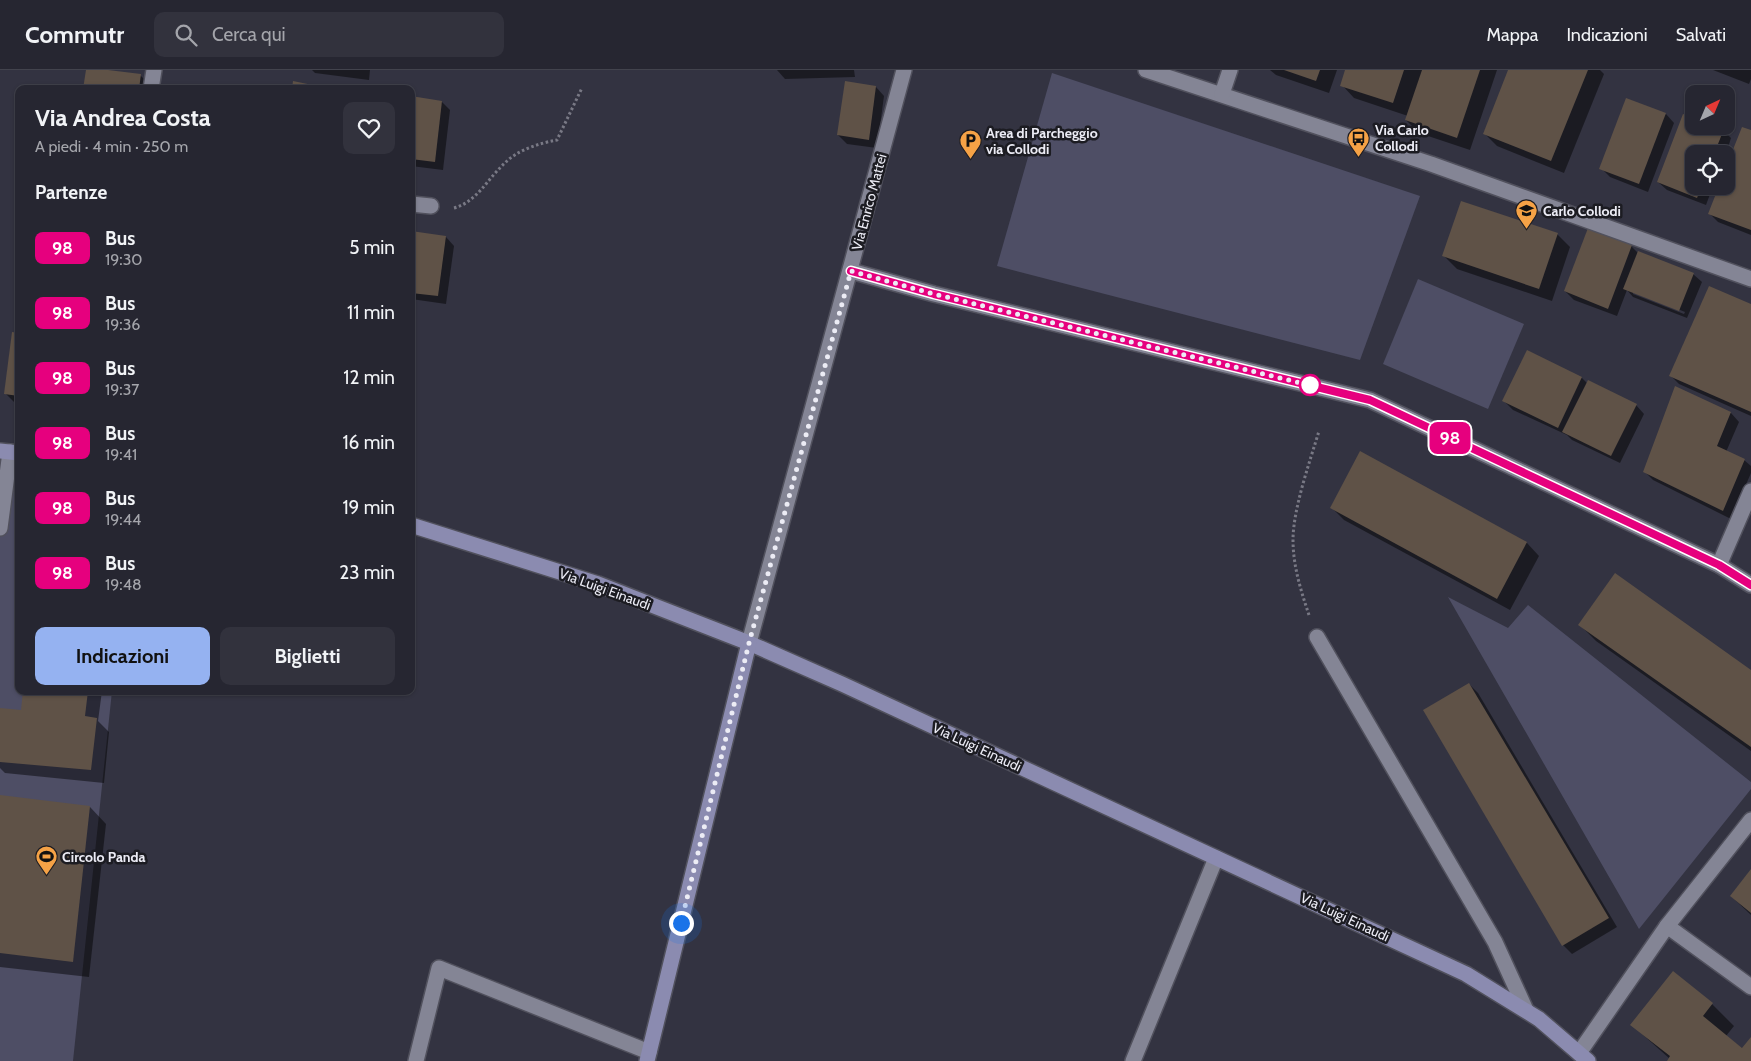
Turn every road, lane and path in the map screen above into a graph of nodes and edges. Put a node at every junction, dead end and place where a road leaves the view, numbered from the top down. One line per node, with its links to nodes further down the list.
1 (154, 70): 5 (street)
2 (904, 70): 10 (street, Via Enrico Mattei)
3 (1146, 70): 7 (street)
4 (1230, 70): 7 (street)
5 (152, 85)
6 (582, 88): 9 (path)
7 (1222, 94): 11 (street)
8 (415, 204): 9 (street)
9 (431, 206)
10 (851, 271): 17 (street); 20 (street, Via Enrico Mattei)
11 (1751, 279)
12 (1319, 431): 19 (path)
13 (10, 452): 16 (street)
14 (1751, 490): 17 (street)
15 (415, 526): 20 (street, Via Luigi Einaudi)
16 (0, 528)
17 (1719, 565): 18 (street)
18 (1751, 585)
19 (1317, 637): 25 (street, Via Luigi Einaudi)
20 (749, 643): 22 (street, Via Luigi Einaudi); 26 (street, Via Enrico Mattei)
21 (1751, 820): 23 (street)
22 (1216, 858): 25 (street, Via Luigi Einaudi); 29 (street)
23 (1668, 926): 24 (street); 27 (street)
24 (1751, 986)
25 (1526, 1010): 27 (street, Via Luigi Einaudi)
26 (648, 1057): 28 (street)
27 (1583, 1057)
28 (416, 1061)
29 (1133, 1061)

